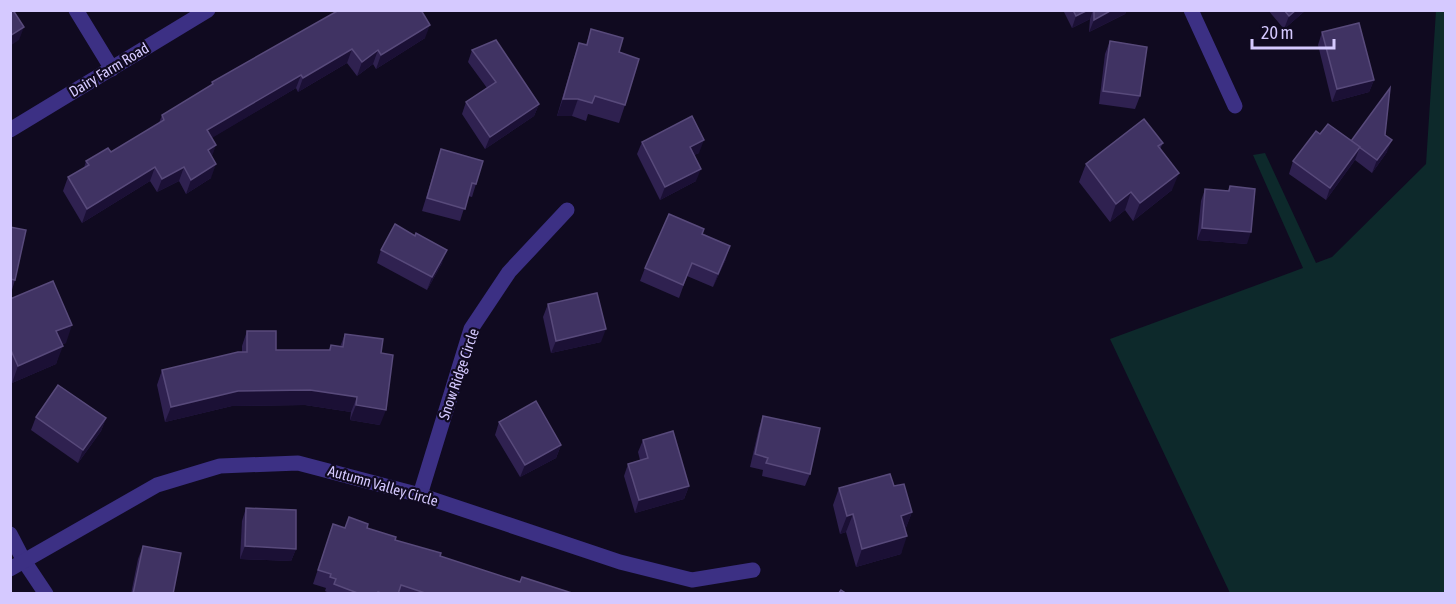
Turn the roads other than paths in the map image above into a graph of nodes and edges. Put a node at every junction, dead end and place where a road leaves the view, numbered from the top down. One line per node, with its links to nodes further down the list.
1 (76, 10): 4 (street)
2 (208, 10): 4 (street, Dairy Farm Road)
3 (1191, 10): 5 (street)
4 (111, 69): 6 (street, Dairy Farm Road)
5 (1235, 106)
6 (10, 130)
7 (567, 210): 8 (street, Snow Ridge Circle)
8 (420, 495): 10 (street, Autumn Valley Circle); 12 (street, Autumn Valley Circle)
9 (10, 534): 10 (street)
10 (24, 561): 11 (street, Autumn Valley Circle); 13 (street)
11 (10, 569)
12 (753, 570)
13 (46, 594)

